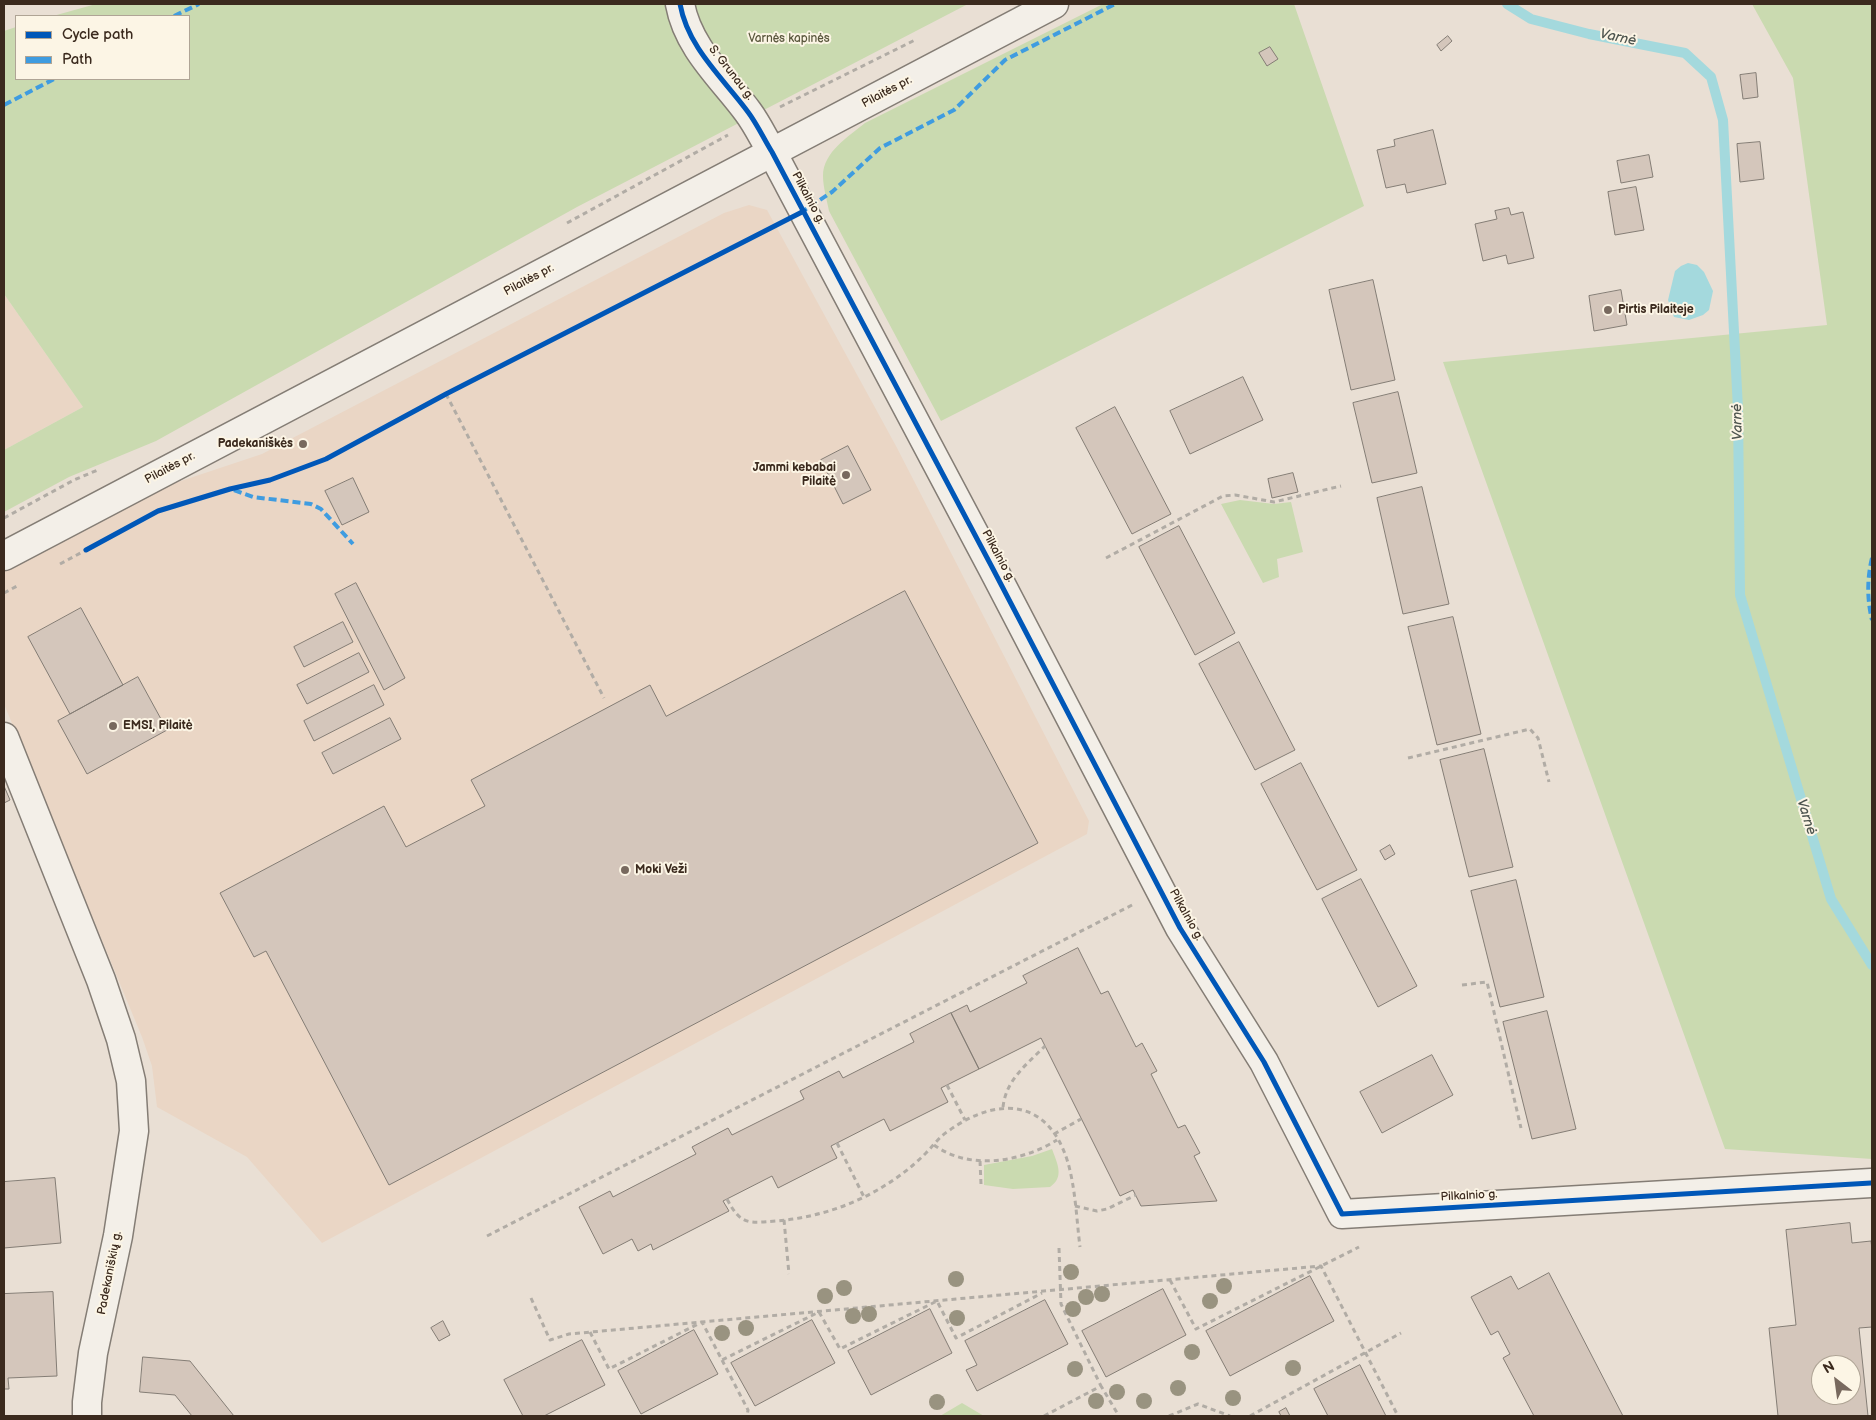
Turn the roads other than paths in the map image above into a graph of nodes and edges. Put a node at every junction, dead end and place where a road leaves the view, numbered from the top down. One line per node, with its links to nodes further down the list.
1 (680, 4): 3 (street, S. Grunau g.)
2 (1054, 4): 3 (street, Pilaitės pr.)
3 (772, 152): 4 (street, Pilaitės pr.); 6 (street, Pilkalnio g.)
4 (4, 556)
5 (4, 736): 7 (street, Padekaniškių g.)
6 (1871, 1183)
7 (87, 1416)

